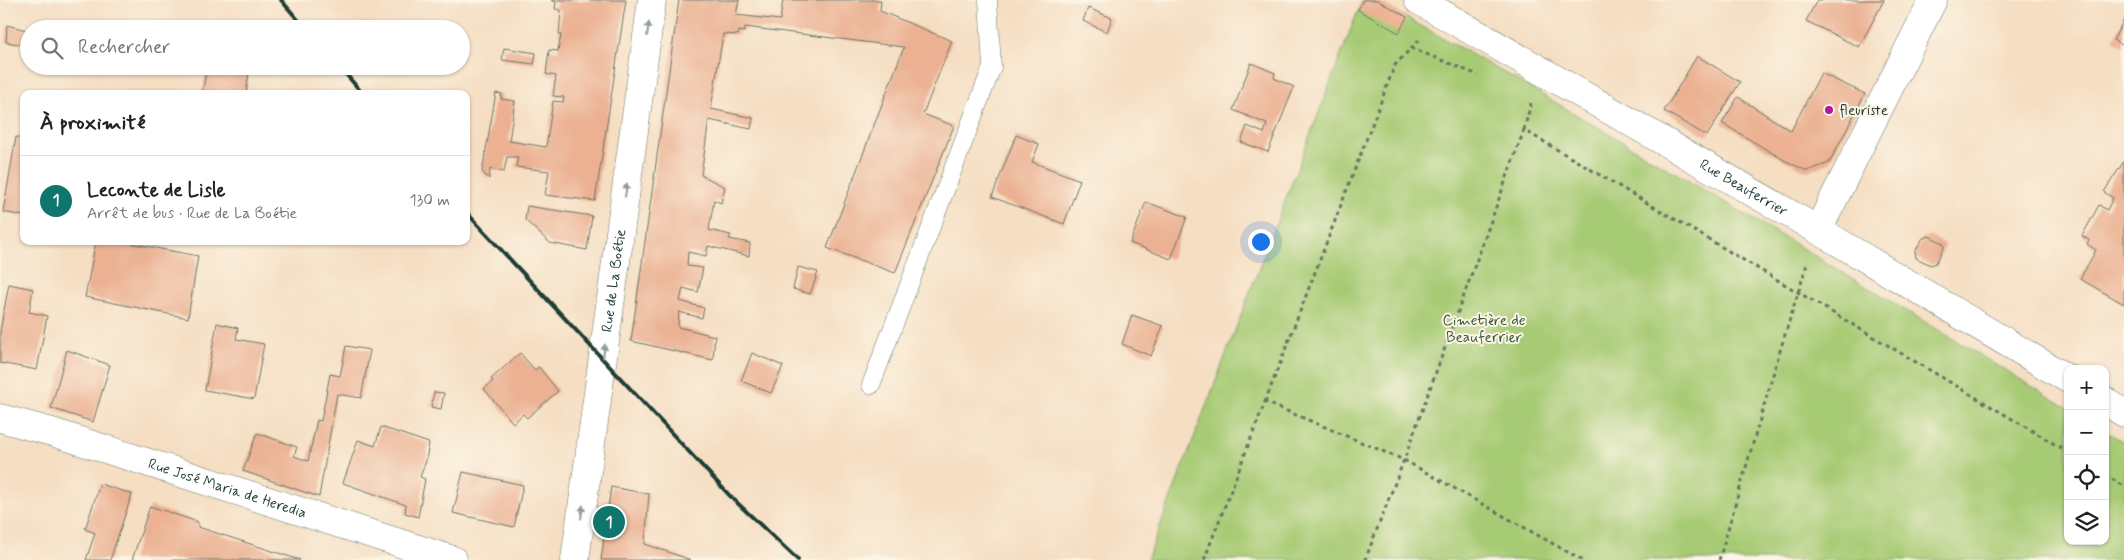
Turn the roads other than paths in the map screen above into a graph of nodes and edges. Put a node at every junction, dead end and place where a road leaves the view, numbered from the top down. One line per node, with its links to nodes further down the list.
1 (652, 0): 12 (street, Rue de La Boétie, one-way to 1)
2 (988, 0): 7 (lane)
3 (1418, 0): 5 (street, Rue Beauferrier)
4 (1934, 0): 5 (street)
5 (1815, 242): 6 (street, Rue Beauferrier)
6 (2064, 377)
7 (871, 385)
8 (2109, 403): 9 (street)
9 (2124, 412)
10 (0, 418): 11 (street, Rue José Maria de Heredia)
11 (453, 560)
12 (575, 560)

